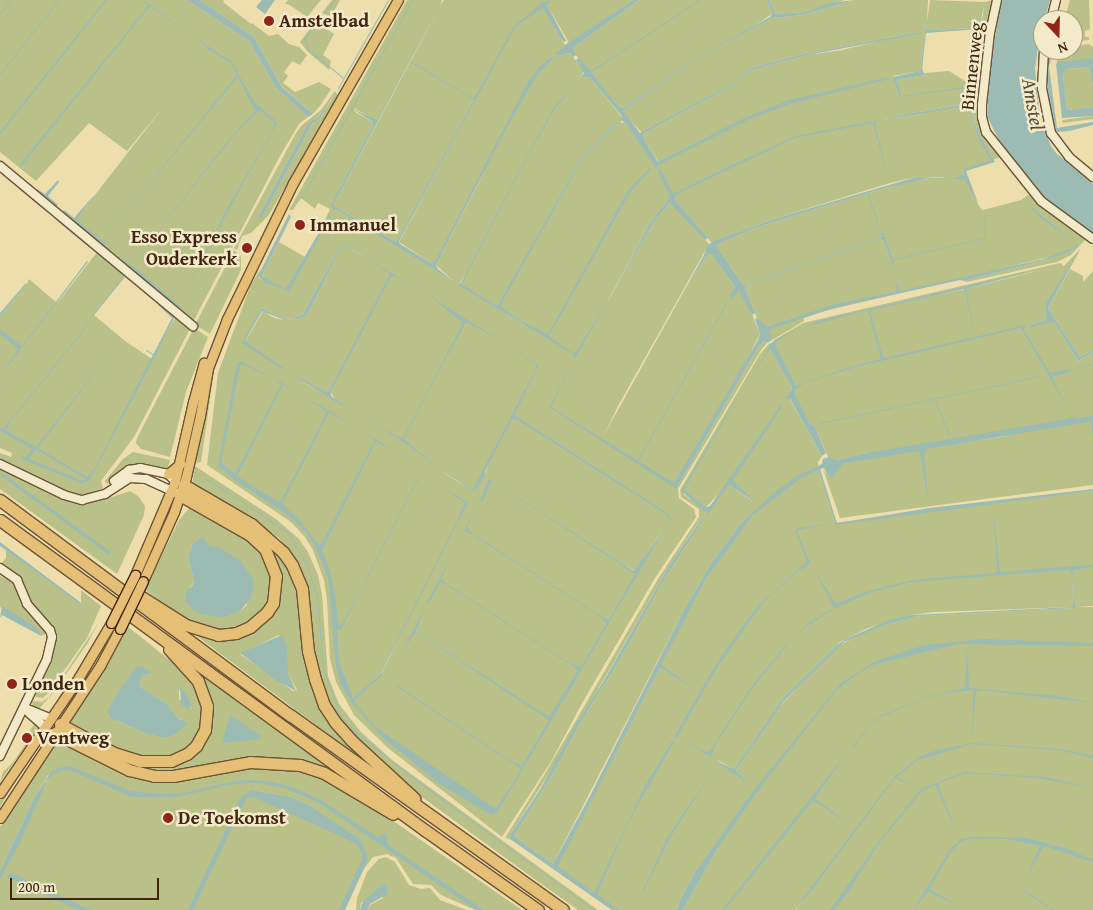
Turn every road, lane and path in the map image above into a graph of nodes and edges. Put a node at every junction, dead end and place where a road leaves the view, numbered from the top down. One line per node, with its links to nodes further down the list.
1 (398, 0): 6 (main road)
2 (997, 0): 7 (street, Binnenweg)
3 (1043, 60): 5 (street)
4 (0, 166): 8 (street)
5 (1093, 178)
6 (293, 183): 10 (main road); 12 (main road)
7 (1093, 239)
8 (193, 326)
9 (0, 464): 13 (street)
10 (181, 464): 11 (main road); 12 (main road)
11 (168, 474): 12 (street); 13 (street)
12 (178, 488): 13 (street); 17 (highway); 20 (main road, bridge); 20 (main road, bridge); 24 (highway)
13 (80, 498)
14 (0, 500): 17 (highway)
15 (0, 520): 18 (highway)
16 (0, 568): 19 (street)
17 (106, 579): 24 (highway)
18 (160, 637): 20 (highway); 26 (highway)
19 (25, 708): 20 (street); 21 (street)
20 (52, 725): 23 (main road); 25 (main road); 26 (highway)
21 (0, 756): 22 (street)
22 (3, 766)
23 (0, 793)
24 (432, 817): 28 (highway)
25 (0, 818)
26 (426, 831): 27 (highway)
27 (538, 910)
28 (563, 910)

